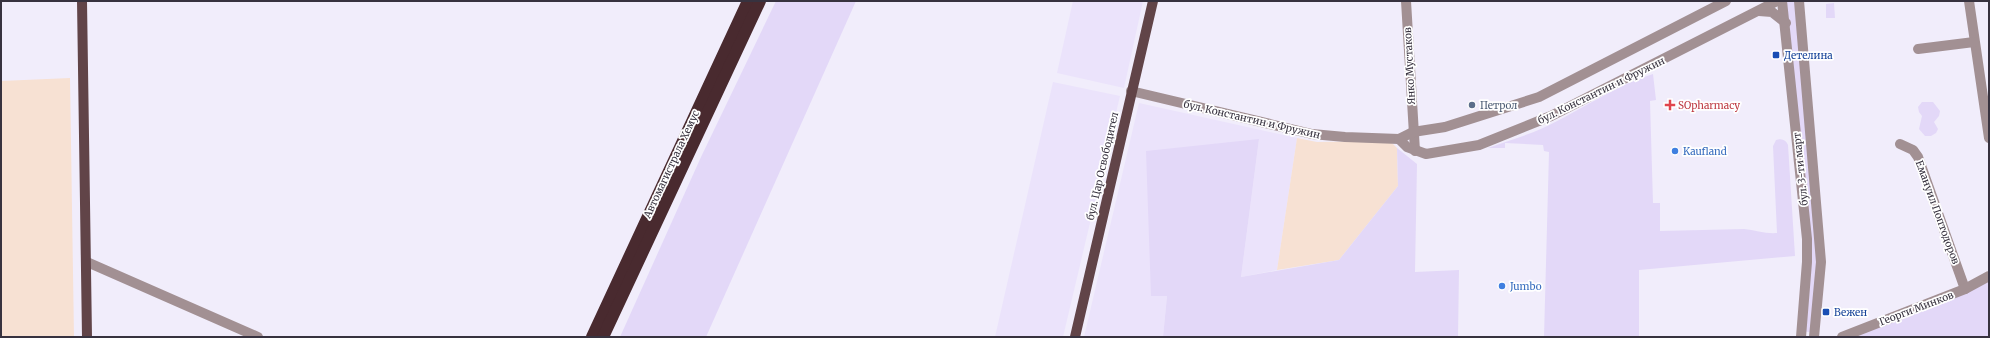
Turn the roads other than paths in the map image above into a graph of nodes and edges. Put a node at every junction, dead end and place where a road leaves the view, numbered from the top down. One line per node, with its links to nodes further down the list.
1 (82, 1): 21 (main road)
2 (748, 1): 26 (highway, Автомагистрала Хемус)
3 (760, 1): 27 (highway, Автомагистрала Хемус)
4 (1153, 1): 15 (main road, бул. Цар Освободител)
5 (1406, 1): 16 (street, Янко Мустаков)
6 (1726, 1): 16 (street, бул. Константин и Фружин)
7 (1777, 1): 11 (street, бул. Константин и Фружин)
8 (1782, 1): 12 (street, бул. 3-ти март)
9 (1799, 1): 30 (street, бул. 3-ти март)
10 (1969, 1): 13 (street)
11 (1759, 11): 12 (street); 20 (street, бул. Константин и Фружин)
12 (1786, 23): 29 (street, бул. 3-ти март)
13 (1974, 42): 14 (street); 17 (street)
14 (1918, 49)
15 (1131, 91): 18 (street, бул. Константин и Фружин); 28 (main road, бул. Цар Освободител)
16 (1413, 132): 18 (street, бул. Константин и Фружин); 20 (street, Янко Мустаков)
17 (1989, 137)
18 (1399, 139): 20 (street)
19 (1900, 144): 23 (street, Емануил Поптодоров)
20 (1415, 151)
21 (87, 262): 24 (main road); 25 (street)
22 (1989, 276): 23 (street, Георги Минков)
23 (1965, 289): 31 (street, Георги Минков)
24 (87, 337)
25 (258, 337)
26 (592, 337)
27 (603, 337)
28 (1075, 337)
29 (1801, 337)
30 (1814, 337)
31 (1842, 337)

